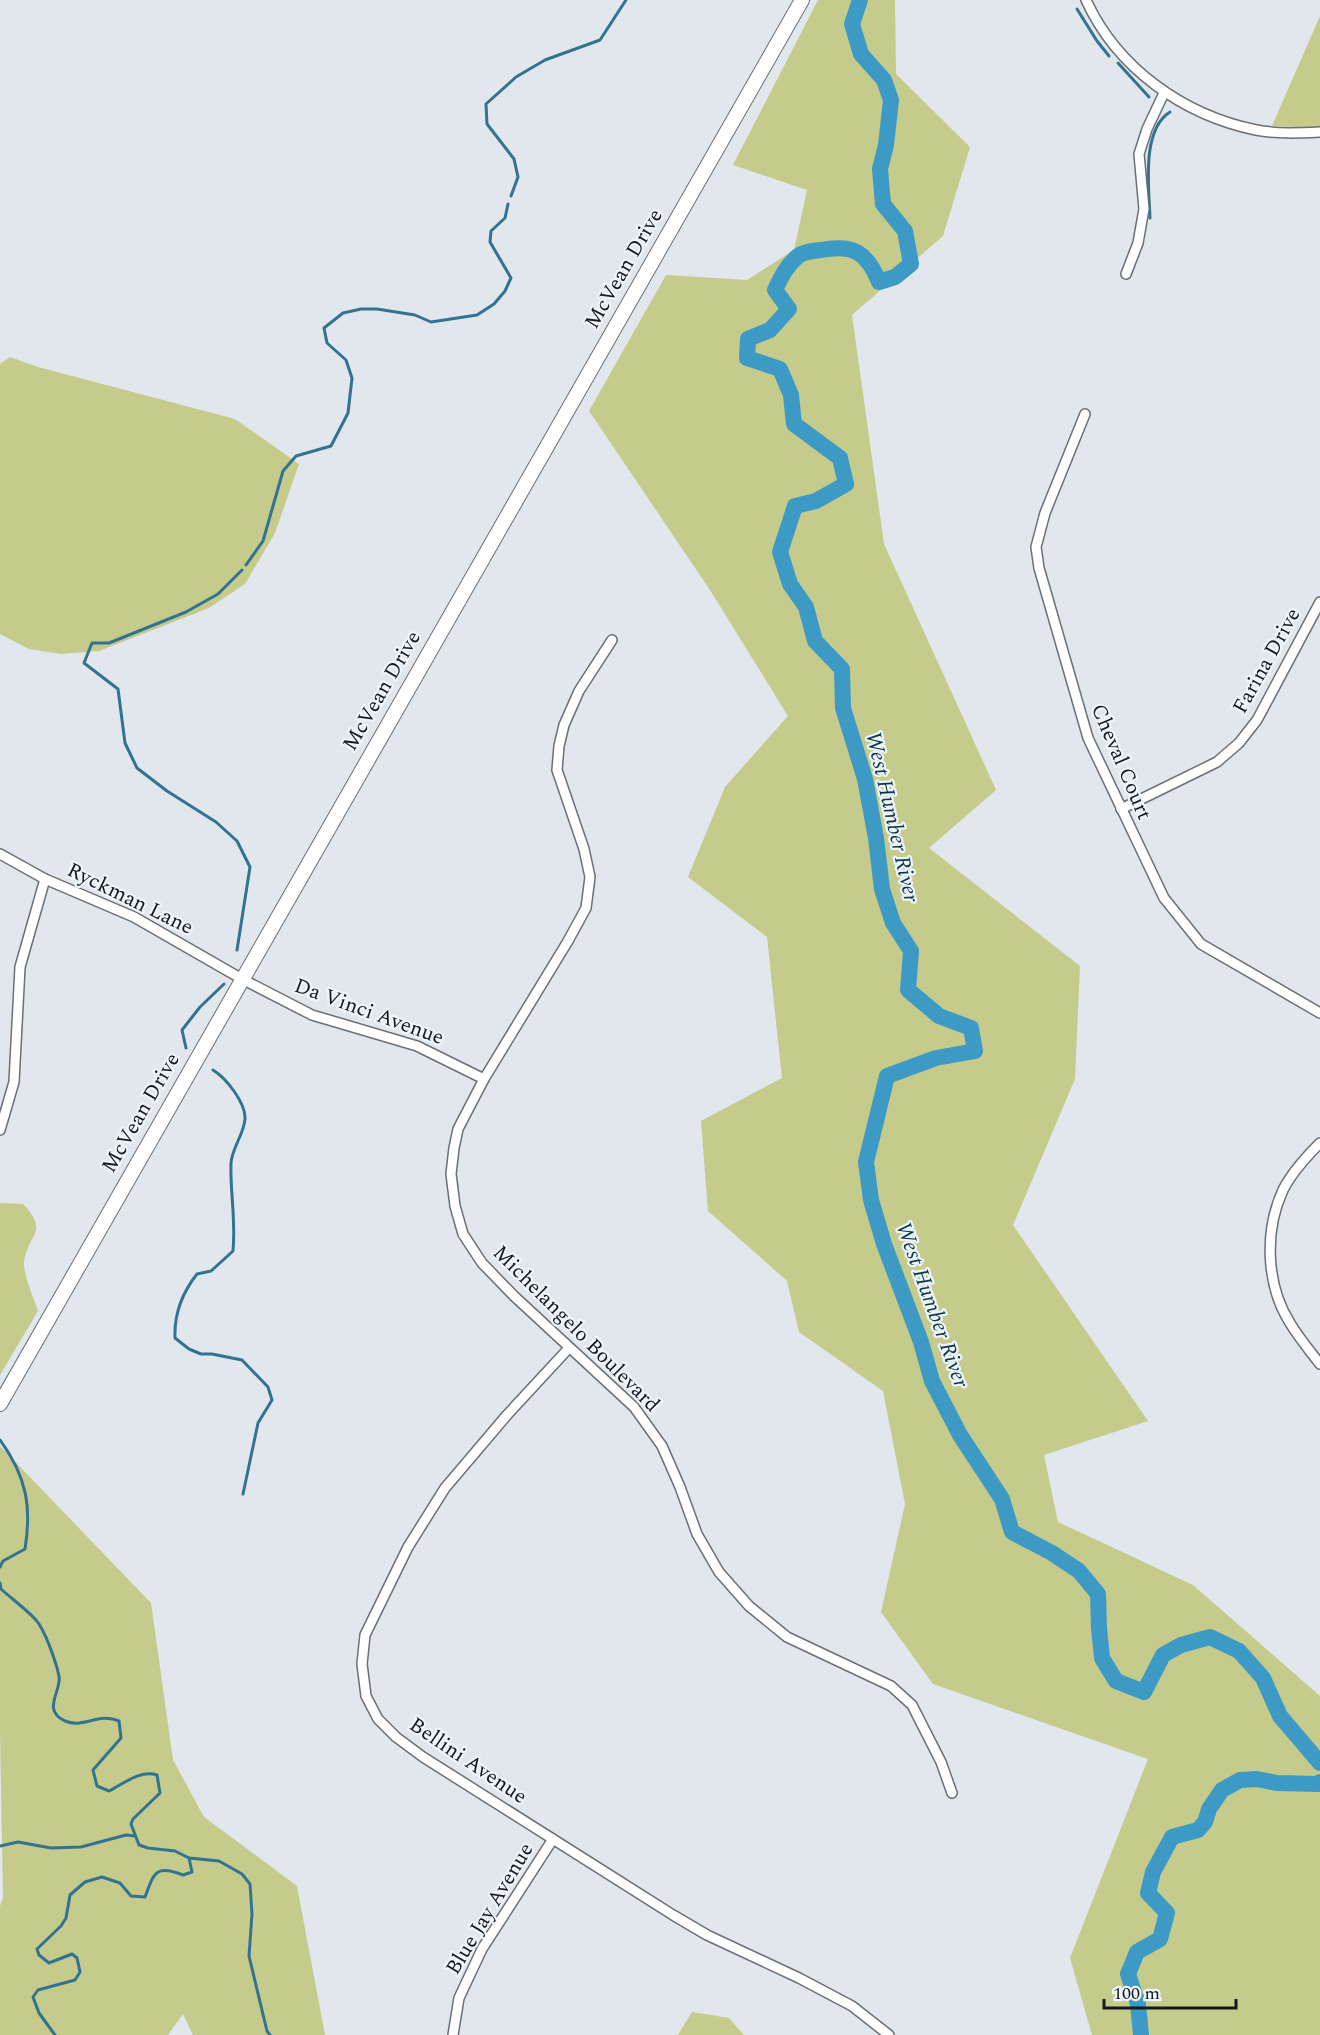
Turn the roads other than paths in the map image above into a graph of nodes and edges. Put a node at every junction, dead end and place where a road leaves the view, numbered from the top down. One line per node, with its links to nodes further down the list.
1 (802, 0): 12 (main road, McVean Drive)
2 (1086, 0): 3 (street)
3 (1164, 93): 4 (street); 5 (street)
4 (1320, 132)
5 (1126, 274)
6 (1085, 414): 9 (street, Cheval Court)
7 (1320, 602): 9 (street, Farina Drive)
8 (612, 640): 14 (street, Michelangelo Boulevard)
9 (1120, 809): 13 (street, Cheval Court)
10 (0, 854): 11 (street, Ryckman Lane)
11 (45, 879): 12 (street, Ryckman Lane); 15 (street)
12 (242, 979): 14 (street, Da Vinci Avenue); 19 (main road, McVean Drive)
13 (1320, 1013)
14 (484, 1078): 17 (street, Michelangelo Boulevard)
15 (0, 1130)
16 (1320, 1143): 18 (street)
17 (569, 1348): 20 (street, Michelangelo Boulevard); 21 (street, Bellini Avenue)
18 (1320, 1364)
19 (0, 1404)
20 (952, 1793)
21 (553, 1839): 22 (street, Blue Jay Avenue); 23 (street, Bellini Avenue)
22 (453, 2035)
23 (889, 2035)

